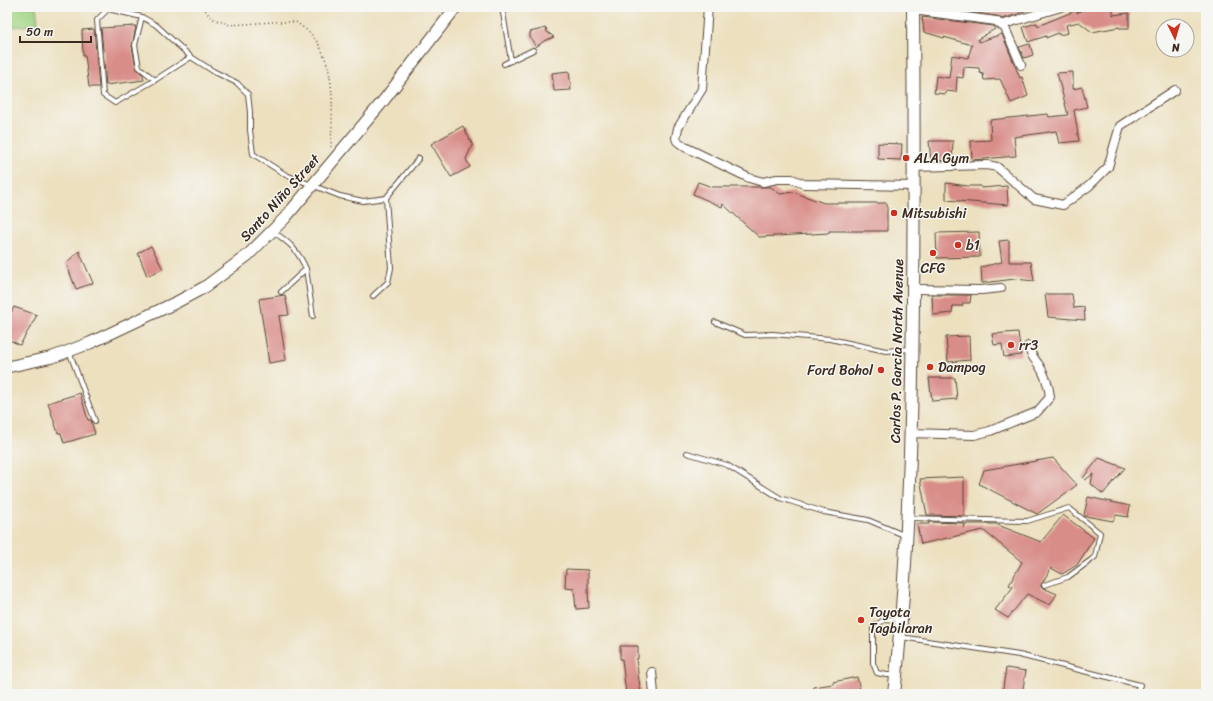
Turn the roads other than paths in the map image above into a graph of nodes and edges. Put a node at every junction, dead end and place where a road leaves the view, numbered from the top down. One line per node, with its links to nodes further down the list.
1 (456, 7): 17 (main road, Santo Niño Street)
2 (502, 7): 10 (lane)
3 (708, 7): 18 (street)
4 (1061, 7): 7 (street)
5 (914, 8): 7 (street); 16 (main road, Carlos P. Garcia North Avenue)
6 (142, 17): 9 (lane); 13 (lane); 13 (lane)
7 (1001, 25): 12 (street)
8 (533, 50): 10 (lane)
9 (191, 57): 13 (lane); 17 (lane)
10 (511, 60): 11 (lane)
11 (504, 64)
12 (1021, 65)
13 (155, 80)
14 (1175, 90): 16 (street)
15 (419, 158): 19 (lane)
16 (913, 167): 18 (main road, Carlos P. Garcia North Avenue)
17 (313, 185): 19 (lane); 20 (main road, Santo Niño Street)
18 (914, 186): 23 (main road, Carlos P. Garcia North Avenue)
19 (386, 198): 25 (lane)
20 (272, 231): 21 (lane); 30 (main road, Santo Niño Street)
21 (306, 268): 24 (lane); 26 (lane)
22 (1001, 288): 23 (street)
23 (914, 289): 29 (main road, Carlos P. Garcia North Avenue)
24 (281, 292)
25 (373, 296)
26 (313, 316)
27 (715, 322): 29 (lane)
28 (1028, 346): 33 (street)
29 (912, 349): 33 (main road, Carlos P. Garcia North Avenue)
30 (69, 351): 31 (main road, Santo Niño Street); 32 (lane)
31 (7, 367)
32 (95, 421)
33 (911, 433): 35 (main road, Carlos P. Garcia North Avenue)
34 (687, 453): 36 (lane)
35 (907, 517): 36 (main road, Carlos P. Garcia North Avenue); 37 (lane)
36 (906, 536): 38 (main road, Carlos P. Garcia North Avenue)
37 (1044, 585)
38 (902, 618): 39 (main road, Carlos P. Garcia North Avenue); 41 (lane)
39 (900, 637): 41 (main road, Carlos P. Garcia North Avenue); 44 (lane)
40 (652, 672): 42 (street)
41 (896, 675): 43 (main road, Carlos P. Garcia North Avenue)
42 (654, 694)
43 (894, 694)
44 (1135, 694)

